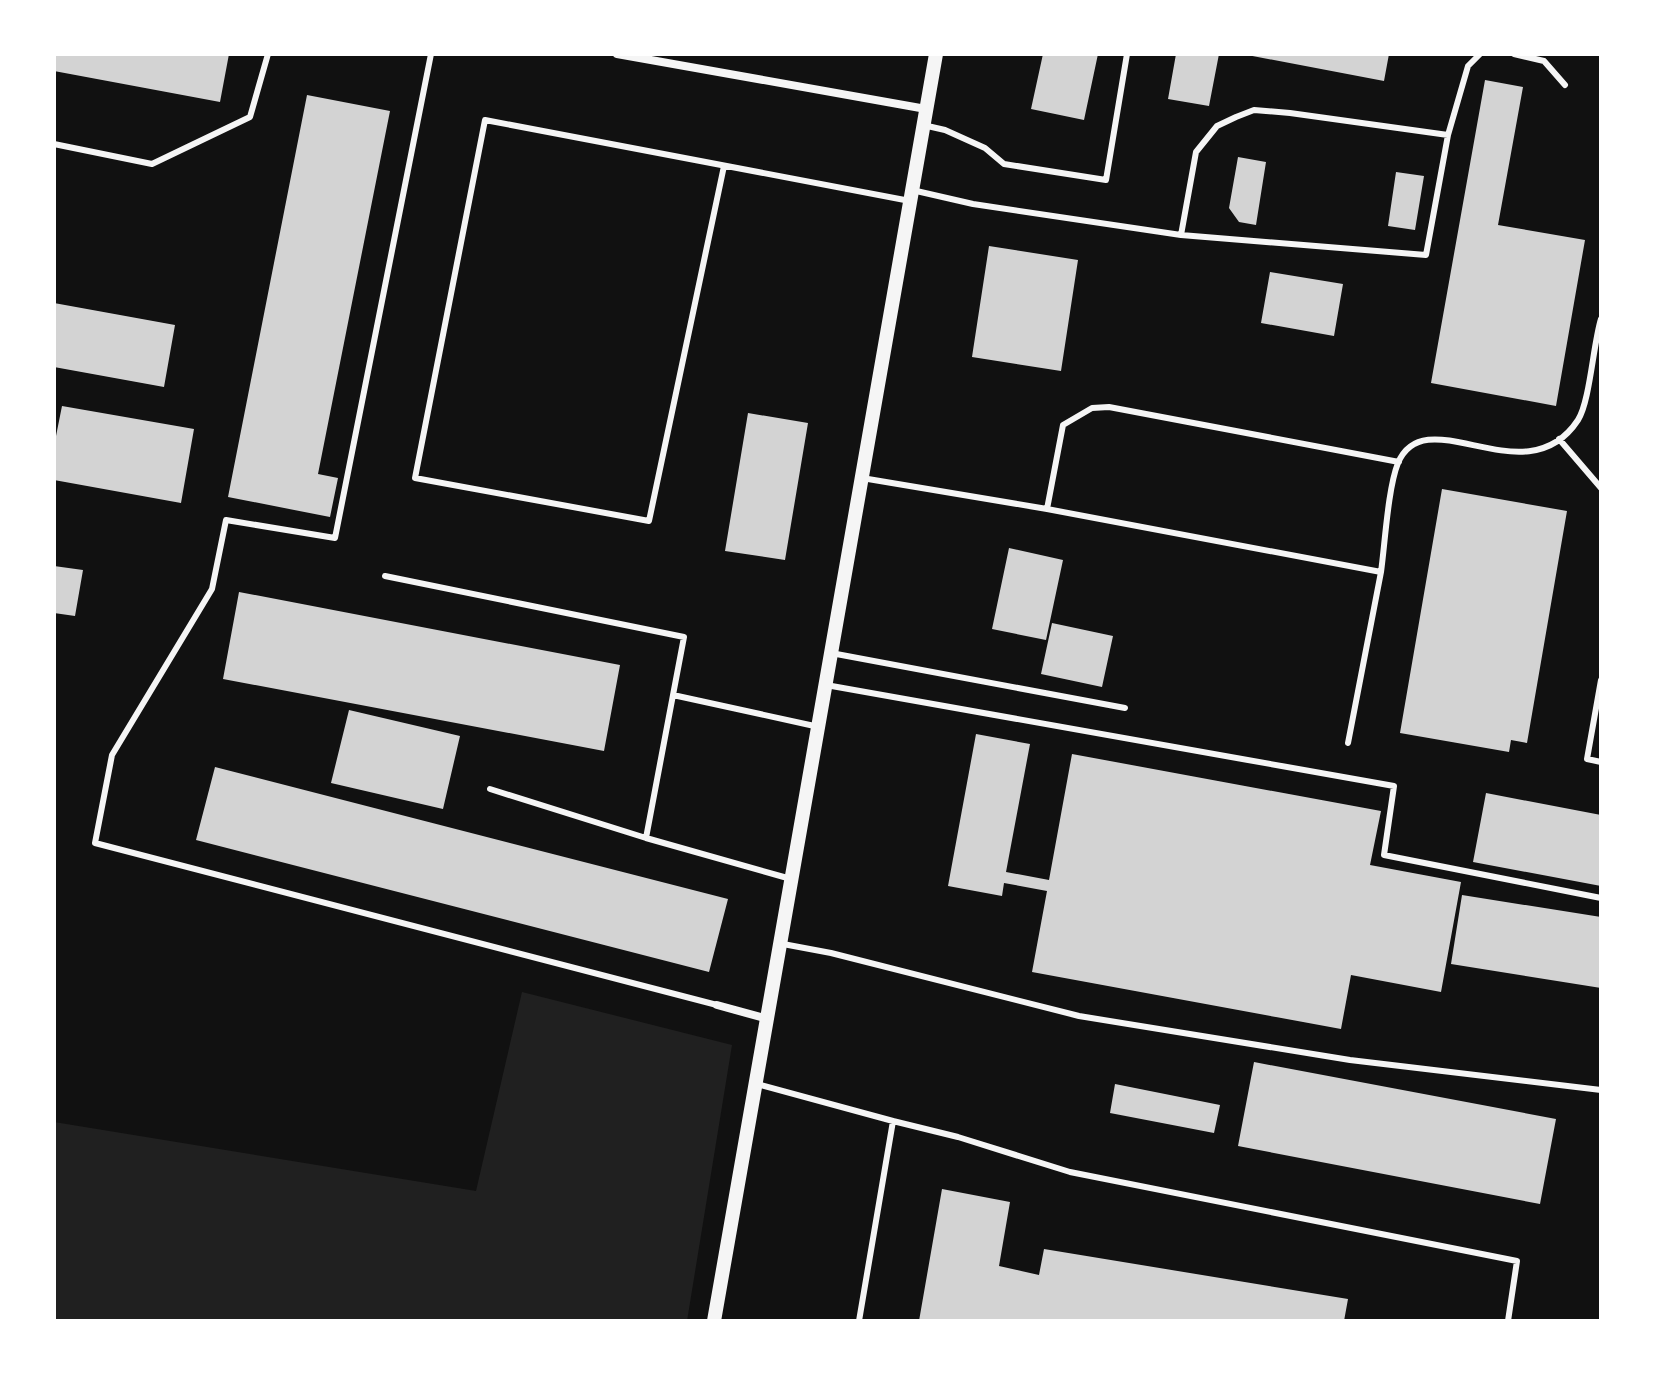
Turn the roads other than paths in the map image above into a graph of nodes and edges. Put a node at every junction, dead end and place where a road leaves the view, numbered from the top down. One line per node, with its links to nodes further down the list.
1 (268, 54): 12 (lane)
2 (431, 54): 37 (lane)
3 (617, 54): 9 (street)
4 (936, 54): 9 (street)
5 (1127, 54): 10 (lane)
6 (1480, 54): 11 (lane)
7 (1514, 54): 8 (lane)
8 (1565, 85)
9 (926, 109): 10 (street)
10 (923, 125): 14 (street)
11 (1448, 135): 15 (lane); 15 (lane)
12 (54, 144)
13 (724, 166): 13 (lane); 14 (lane)
14 (911, 196): 15 (lane); 19 (street)
15 (1181, 235)
16 (1601, 319): 17 (lane)
17 (1559, 439): 18 (lane); 20 (lane)
18 (1399, 462): 21 (lane); 22 (lane)
19 (862, 478): 21 (lane); 24 (street)
20 (1601, 488)
21 (1047, 509): 22 (lane)
22 (1381, 572): 30 (lane)
23 (385, 576): 27 (lane)
24 (831, 653): 26 (street); 28 (lane)
25 (1601, 680): 31 (lane)
26 (826, 685): 29 (street); 35 (lane)
27 (673, 695): 29 (lane); 33 (lane)
28 (1125, 708)
29 (819, 727): 34 (street)
30 (1348, 743)
31 (1601, 762)
32 (490, 789): 33 (lane)
33 (646, 838): 34 (lane)
34 (792, 879): 36 (street)
35 (1601, 898)
36 (781, 943): 38 (street); 40 (lane)
37 (717, 1005): 38 (street)
38 (769, 1019): 39 (street)
39 (757, 1084): 41 (lane); 42 (street)
40 (1601, 1090)
41 (893, 1121): 43 (lane); 44 (lane)
42 (714, 1321)
43 (859, 1321)
44 (1508, 1321)

